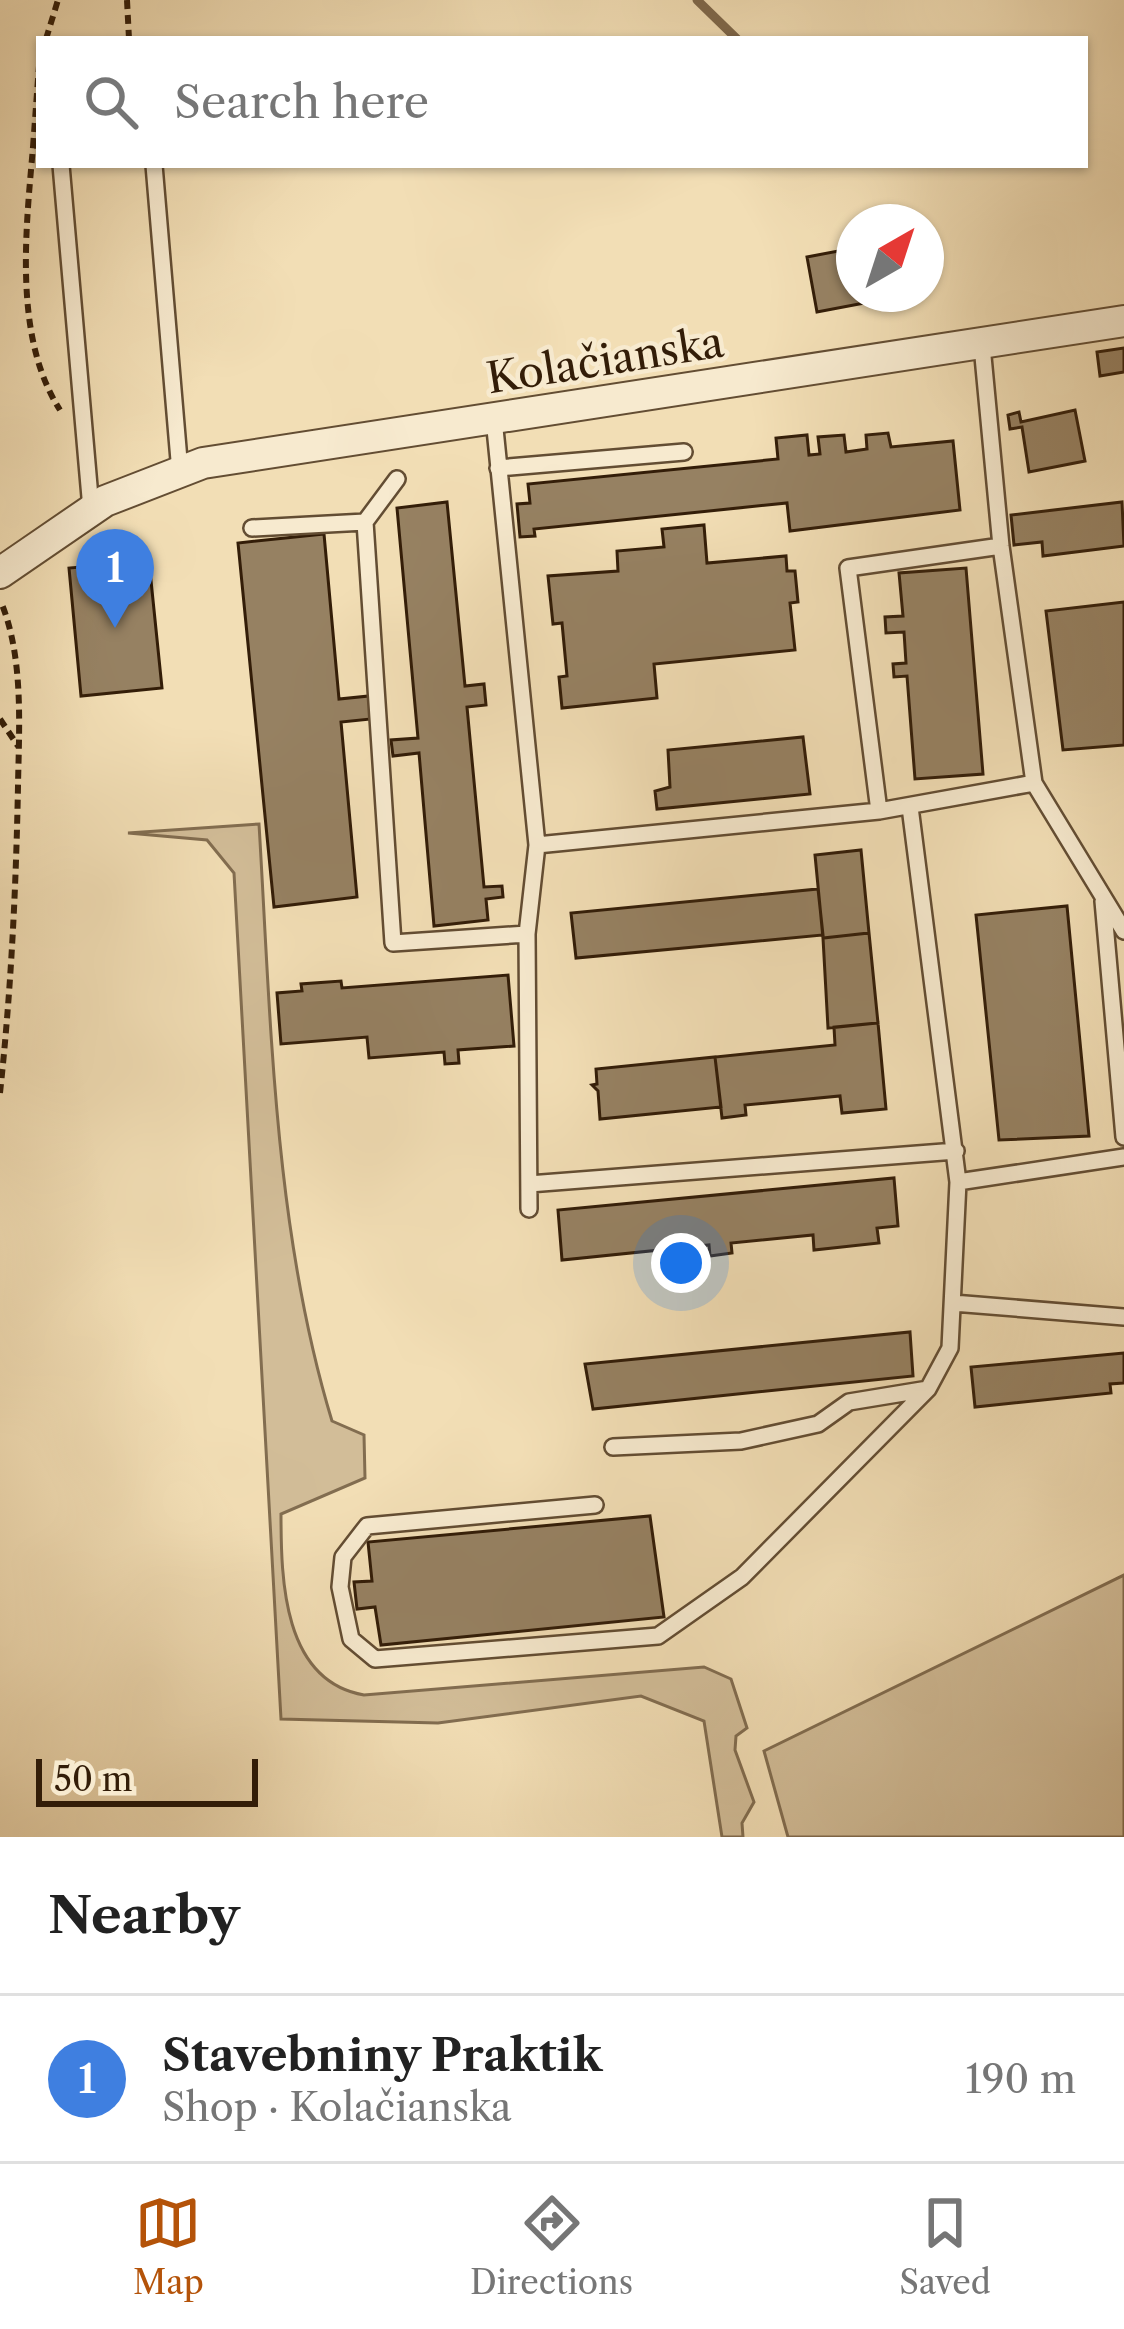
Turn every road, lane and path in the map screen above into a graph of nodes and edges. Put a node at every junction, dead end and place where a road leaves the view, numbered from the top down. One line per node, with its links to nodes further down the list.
1 (58, 0): 3 (path)
2 (127, 0): 4 (path)
3 (47, 36)
4 (129, 36)
5 (36, 145): 11 (path)
6 (61, 168): 11 (lane)
7 (154, 168): 14 (lane)
8 (1124, 321): 9 (street, Kolačianska)
9 (982, 346): 10 (street, Kolačianska); 19 (lane)
10 (494, 419): 13 (lane); 14 (street, Kolačianska)
11 (86, 448): 16 (lane)
12 (684, 452): 13 (lane)
13 (499, 468): 27 (lane)
14 (180, 472): 16 (street, Kolačianska)
15 (397, 479): 17 (lane)
16 (98, 506): 20 (street, Kolačianska)
17 (365, 522): 18 (lane); 30 (lane)
18 (252, 528)
19 (1001, 546): 24 (lane); 26 (lane)
20 (0, 573)
21 (0, 601): 23 (path)
22 (0, 719): 23 (path)
23 (18, 746): 31 (path)
24 (1034, 783): 25 (lane); 28 (lane)
25 (910, 807): 26 (lane); 33 (lane)
26 (879, 811): 27 (lane)
27 (537, 845): 30 (lane)
28 (1103, 899): 29 (lane); 32 (lane)
29 (1124, 931)
30 (527, 934): 36 (lane)
31 (0, 1094)
32 (1124, 1137)
33 (956, 1150): 35 (lane); 36 (lane)
34 (1124, 1157): 35 (lane)
35 (958, 1182): 38 (lane)
36 (529, 1184): 37 (lane)
37 (530, 1209)
38 (953, 1303): 39 (lane); 40 (lane)
39 (1124, 1317)
40 (928, 1390): 41 (lane); 42 (lane)
41 (614, 1447)
42 (595, 1505)

